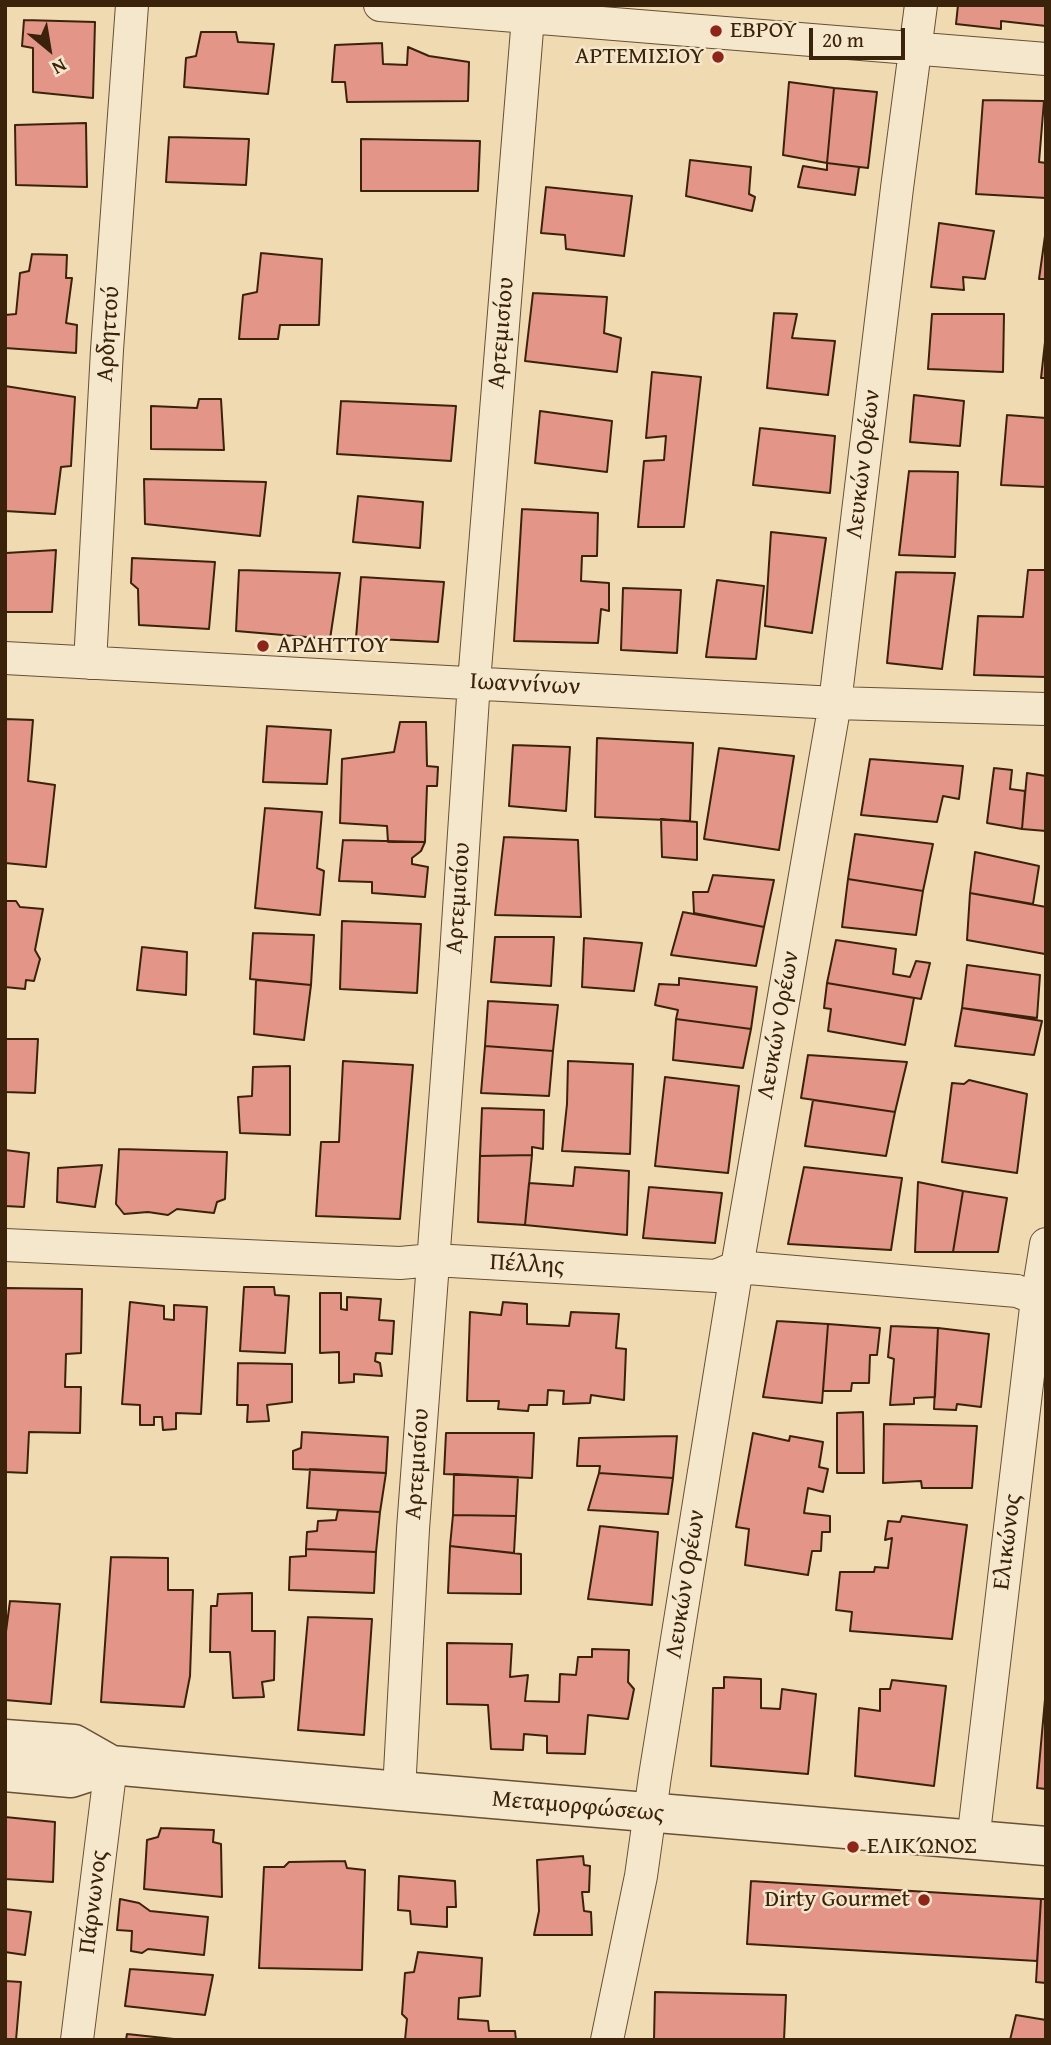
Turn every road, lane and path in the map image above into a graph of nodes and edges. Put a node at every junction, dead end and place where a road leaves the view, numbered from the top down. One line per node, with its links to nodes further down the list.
1 (132, 5): 8 (street, Αρδηττού)
2 (380, 5): 4 (street)
3 (921, 5): 5 (street, Λευκών Ορέων)
4 (529, 11): 5 (street); 9 (street, Αρτεμισίου)
5 (916, 47): 6 (street); 10 (street, Λευκών Ορέων)
6 (1046, 59)
7 (5, 657): 8 (street, Ιωαννίνων)
8 (90, 663): 9 (street, Ιωαννίνων)
9 (474, 682): 10 (street, Ιωαννίνων); 14 (street, Αρτεμισίου)
10 (835, 703): 11 (street, Ιωαννίνων); 15 (street, Λευκών Ορέων)
11 (1046, 709)
12 (1046, 1244): 16 (street, Ελικώνος)
13 (5, 1245): 14 (street, Πέλλης)
14 (433, 1260): 15 (street, Πέλλης); 20 (street, Αρτεμισίου)
15 (737, 1267): 16 (street, Πέλλης); 21 (street, Λευκών Ορέων)
16 (1042, 1299): 22 (street, Ελικώνος)
17 (5, 1738): 18 (street, Μεταμορφώσεως)
18 (111, 1765): 19 (street, Μεταμορφώσεως); 20 (street, Μεταμορφώσεως); 24 (street, Πάρνωνος)
19 (5, 1772)
20 (399, 1791): 21 (street, Μεταμορφώσεως)
21 (651, 1813): 22 (street, Μεταμορφώσεως); 25 (street, Λευκών Ορέων)
22 (973, 1841): 23 (street, Μεταμορφώσεως)
23 (1046, 1846)
24 (77, 2040)
25 (607, 2040)

